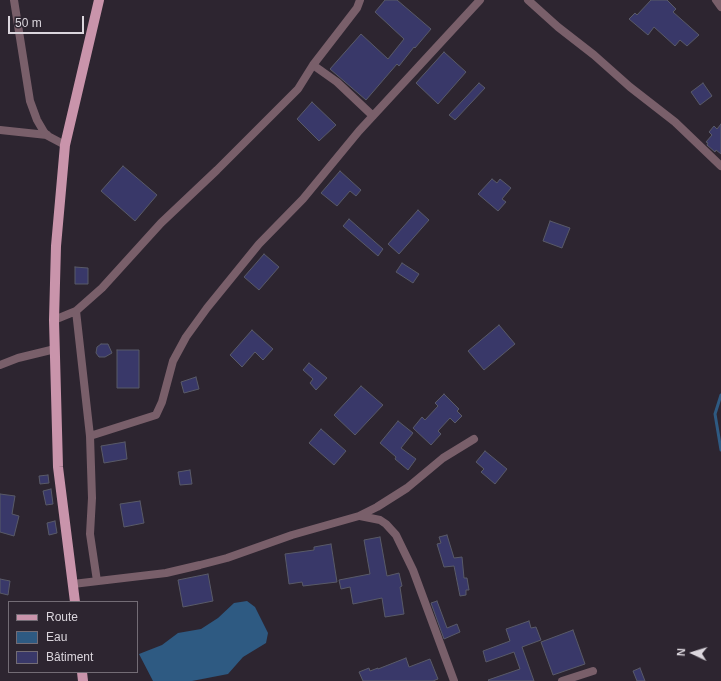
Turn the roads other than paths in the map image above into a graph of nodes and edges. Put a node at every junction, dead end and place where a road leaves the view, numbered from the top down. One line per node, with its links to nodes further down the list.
1 (14, 0): 11 (street)
2 (98, 0): 12 (main road)
3 (360, 0): 8 (street)
4 (480, 0): 9 (street)
5 (528, 0): 13 (street)
6 (716, 0): 7 (street)
7 (721, 7)
8 (313, 64): 9 (street); 14 (street)
9 (373, 116): 18 (street)
10 (0, 130): 11 (street)
11 (46, 134): 12 (street)
12 (65, 145): 15 (main road)
13 (721, 166)
14 (76, 311): 15 (street); 18 (street)
15 (54, 320): 16 (main road)
16 (55, 349): 17 (street); 22 (main road)
17 (0, 365)
18 (90, 436): 21 (street)
19 (474, 439): 20 (street)
20 (359, 516): 21 (street); 25 (street)
21 (97, 581): 22 (street)
22 (73, 584): 23 (main road)
23 (75, 601)
24 (593, 671): 26 (street)
25 (454, 681)
26 (562, 681)

